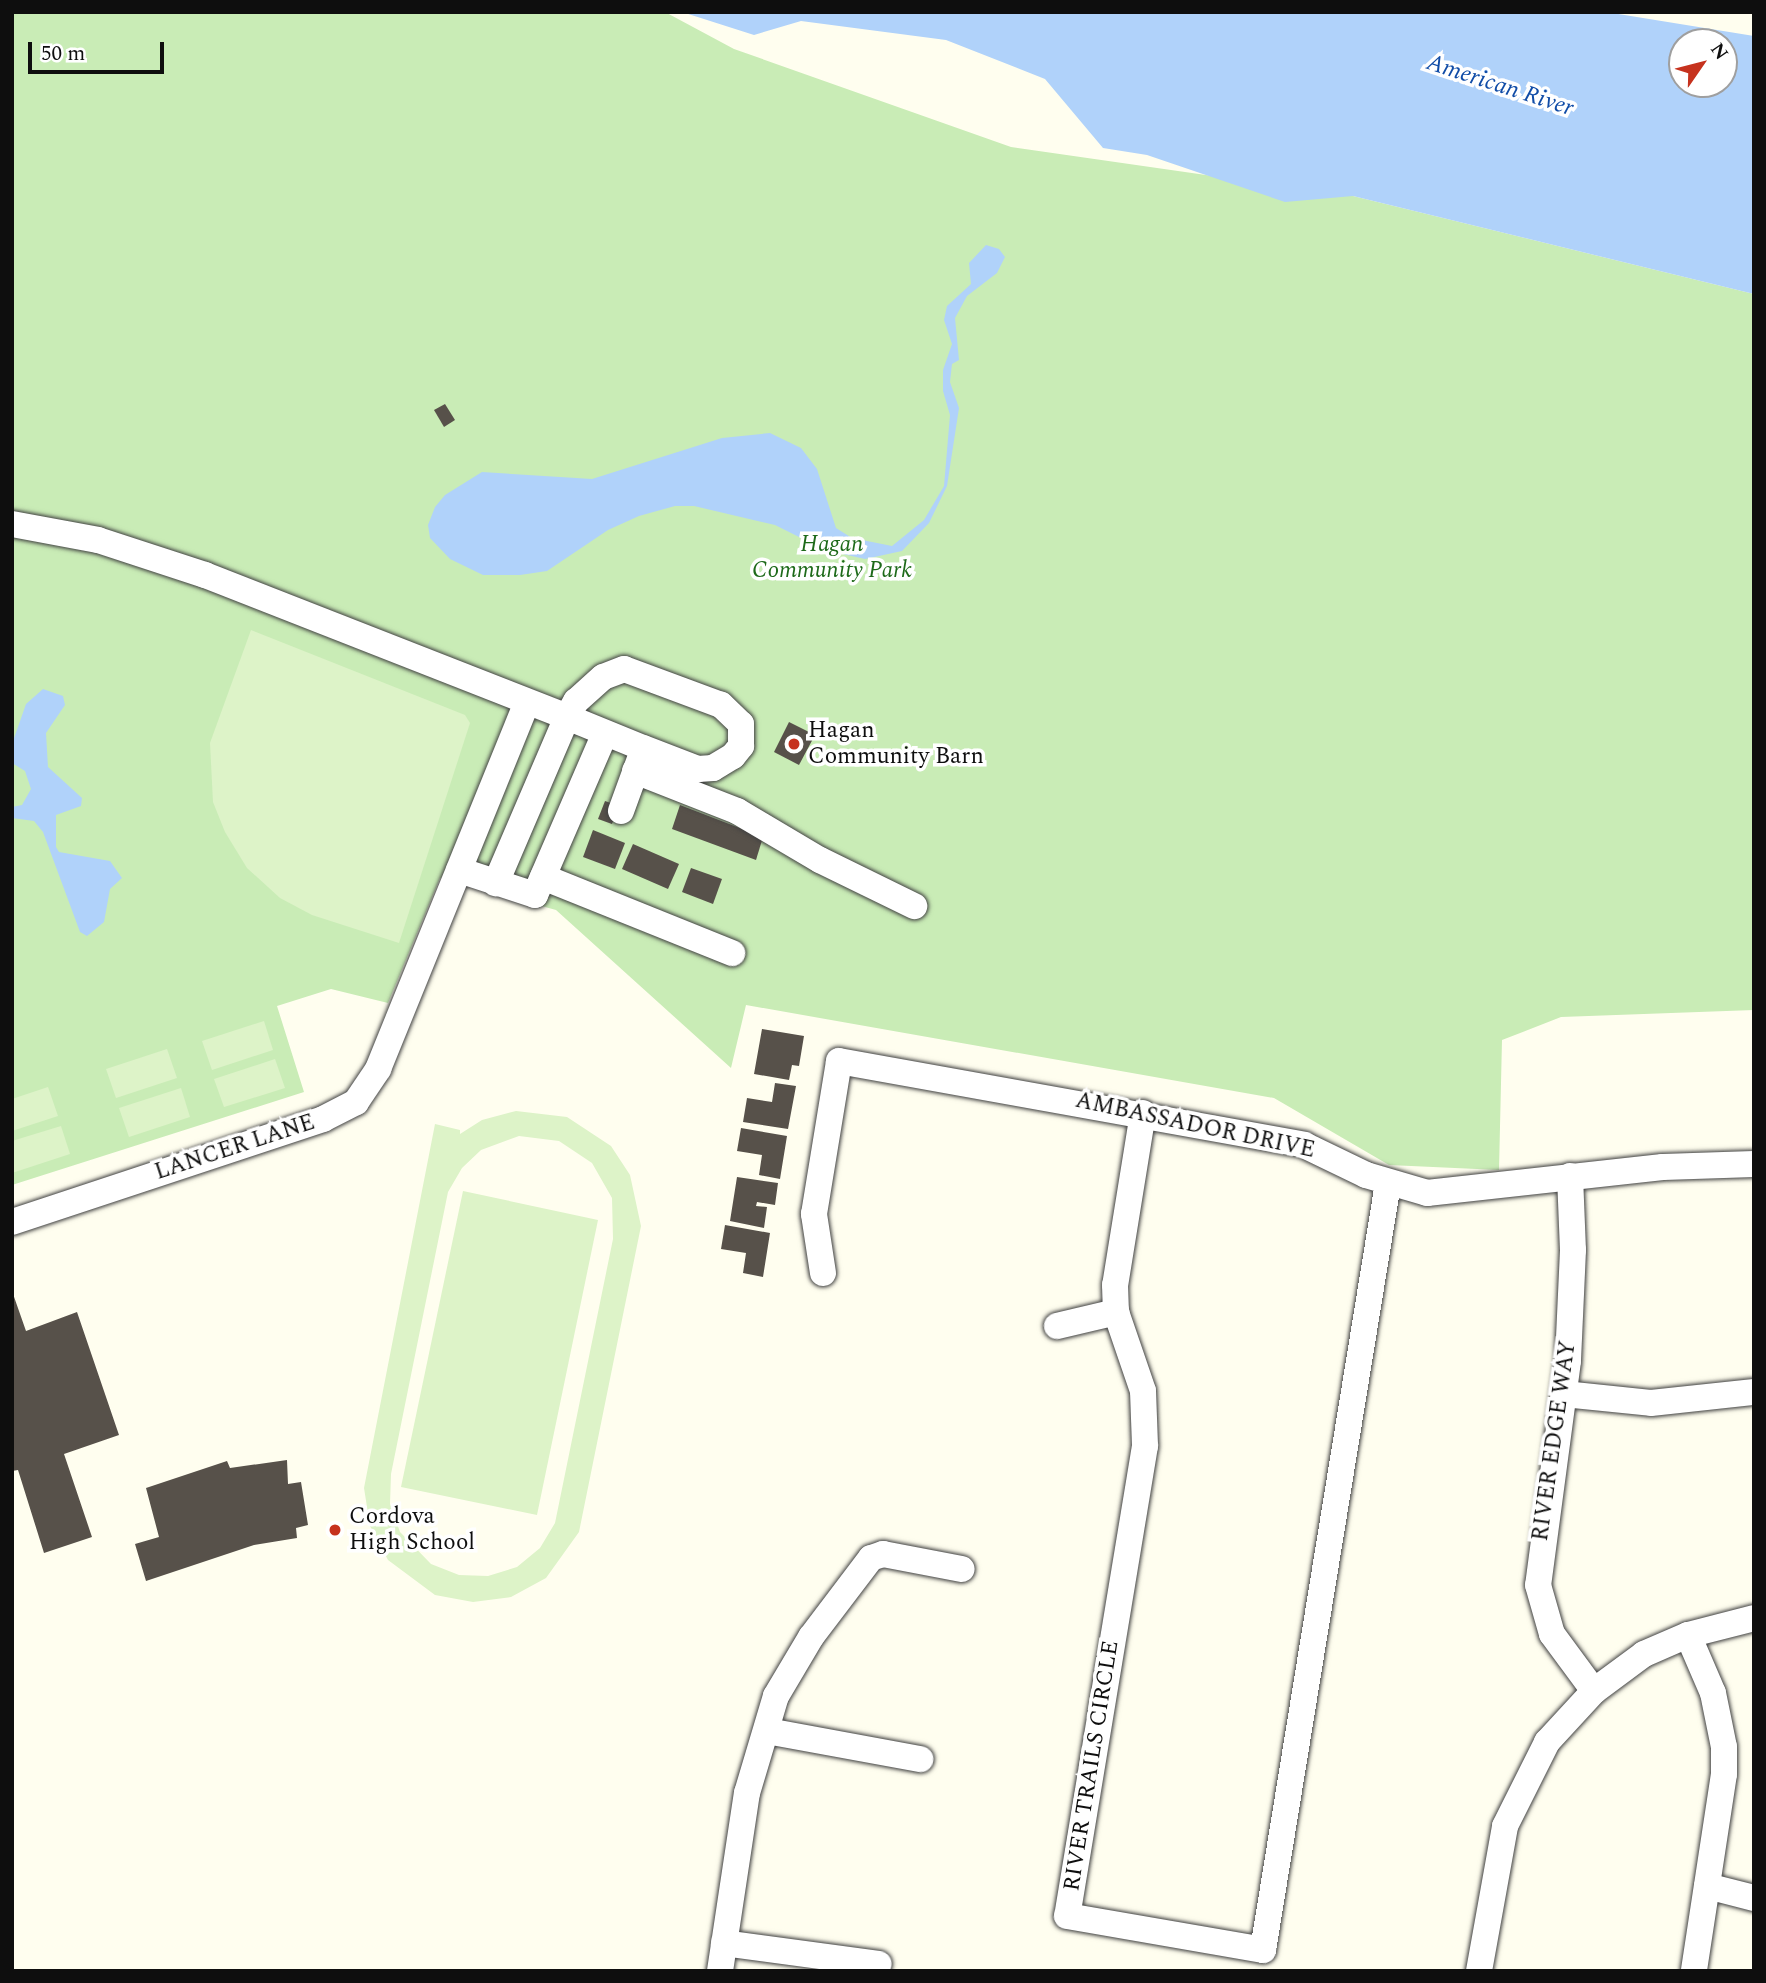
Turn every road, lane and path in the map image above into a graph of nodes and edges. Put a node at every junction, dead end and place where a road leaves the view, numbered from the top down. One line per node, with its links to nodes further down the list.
1 (12, 524): 2 (street)
2 (527, 702): 3 (street); 7 (street, LANCER LANE)
3 (567, 717): 4 (street); 5 (street); 9 (street)
4 (605, 733): 5 (street); 8 (street)
5 (639, 760): 6 (street); 10 (street)
6 (621, 811)
7 (459, 870): 9 (street); 16 (street, LANCER LANE)
8 (543, 877): 9 (street); 11 (street)
9 (496, 883)
10 (914, 906)
11 (732, 953)
12 (1143, 1113): 15 (street, AMBASSADOR DRIVE); 17 (street, AMBASSADOR DRIVE); 18 (street, RIVER TRAILS CIRCLE)
13 (1754, 1164): 14 (street, AMBASSADOR DRIVE)
14 (1570, 1176): 15 (street, AMBASSADOR DRIVE); 21 (street, RIVER EDGE WAY)
15 (1388, 1183): 18 (street, RIVER TRAILS CIRCLE)
16 (12, 1222)
17 (823, 1273)
18 (1116, 1312): 19 (street)
19 (1057, 1326)
20 (1754, 1392): 21 (street)
21 (1564, 1394): 25 (street, RIVER EDGE WAY)
22 (962, 1569): 26 (street)
23 (1754, 1619): 24 (street)
24 (1688, 1634): 25 (street); 28 (street)
25 (1594, 1690): 33 (street)
26 (767, 1731): 27 (street); 30 (street)
27 (920, 1759)
28 (1707, 1886): 29 (street); 34 (street)
29 (1754, 1898)
30 (724, 1943): 31 (street); 32 (street)
31 (879, 1964)
32 (720, 1971)
33 (1479, 1971)
34 (1694, 1971)

